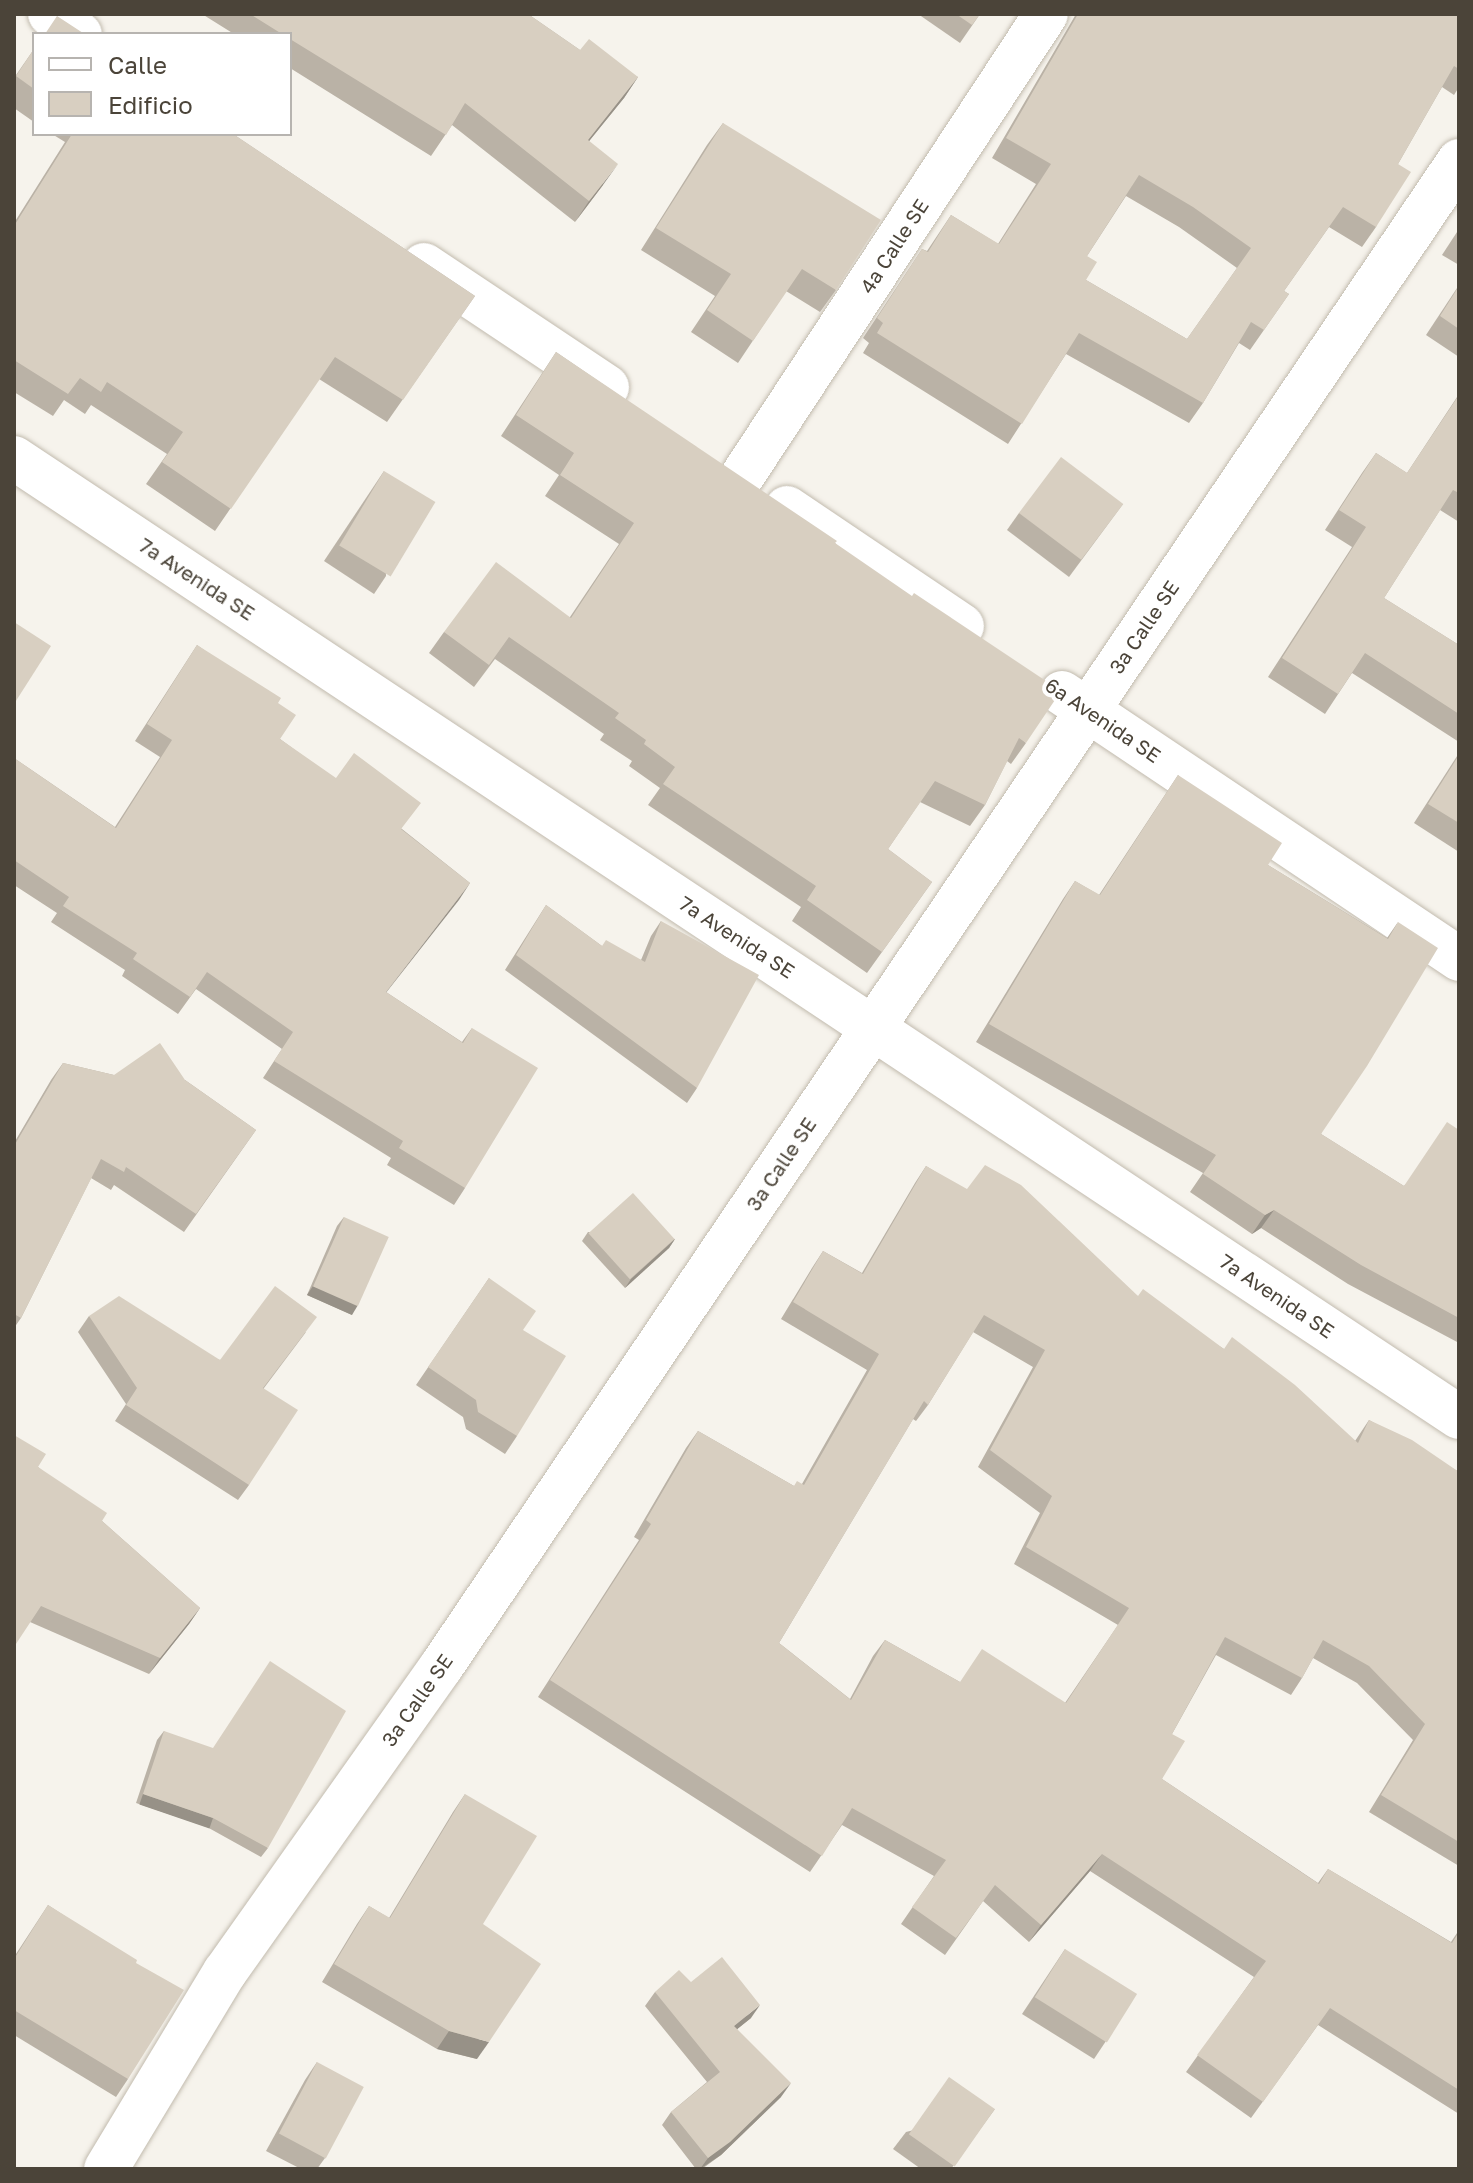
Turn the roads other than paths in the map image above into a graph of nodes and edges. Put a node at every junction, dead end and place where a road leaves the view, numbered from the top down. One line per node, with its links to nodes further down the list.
1 (50, 14): 3 (street)
2 (1046, 14): 9 (street, 4a Calle SE)
3 (77, 32)
4 (1459, 161): 10 (street, 3a Calle SE)
5 (391, 243): 6 (street)
6 (637, 408)
7 (702, 451): 9 (street, 6a Avenida SE)
8 (14, 458): 12 (street, 7a Avenida SE)
9 (741, 478): 10 (street, 6a Avenida SE)
10 (1087, 710): 11 (street, 6a Avenida SE); 12 (street, 3a Calle SE)
11 (1459, 959)
12 (874, 1027): 13 (street, 7a Avenida SE); 14 (street, 3a Calle SE)
13 (1459, 1417)
14 (106, 2169)

